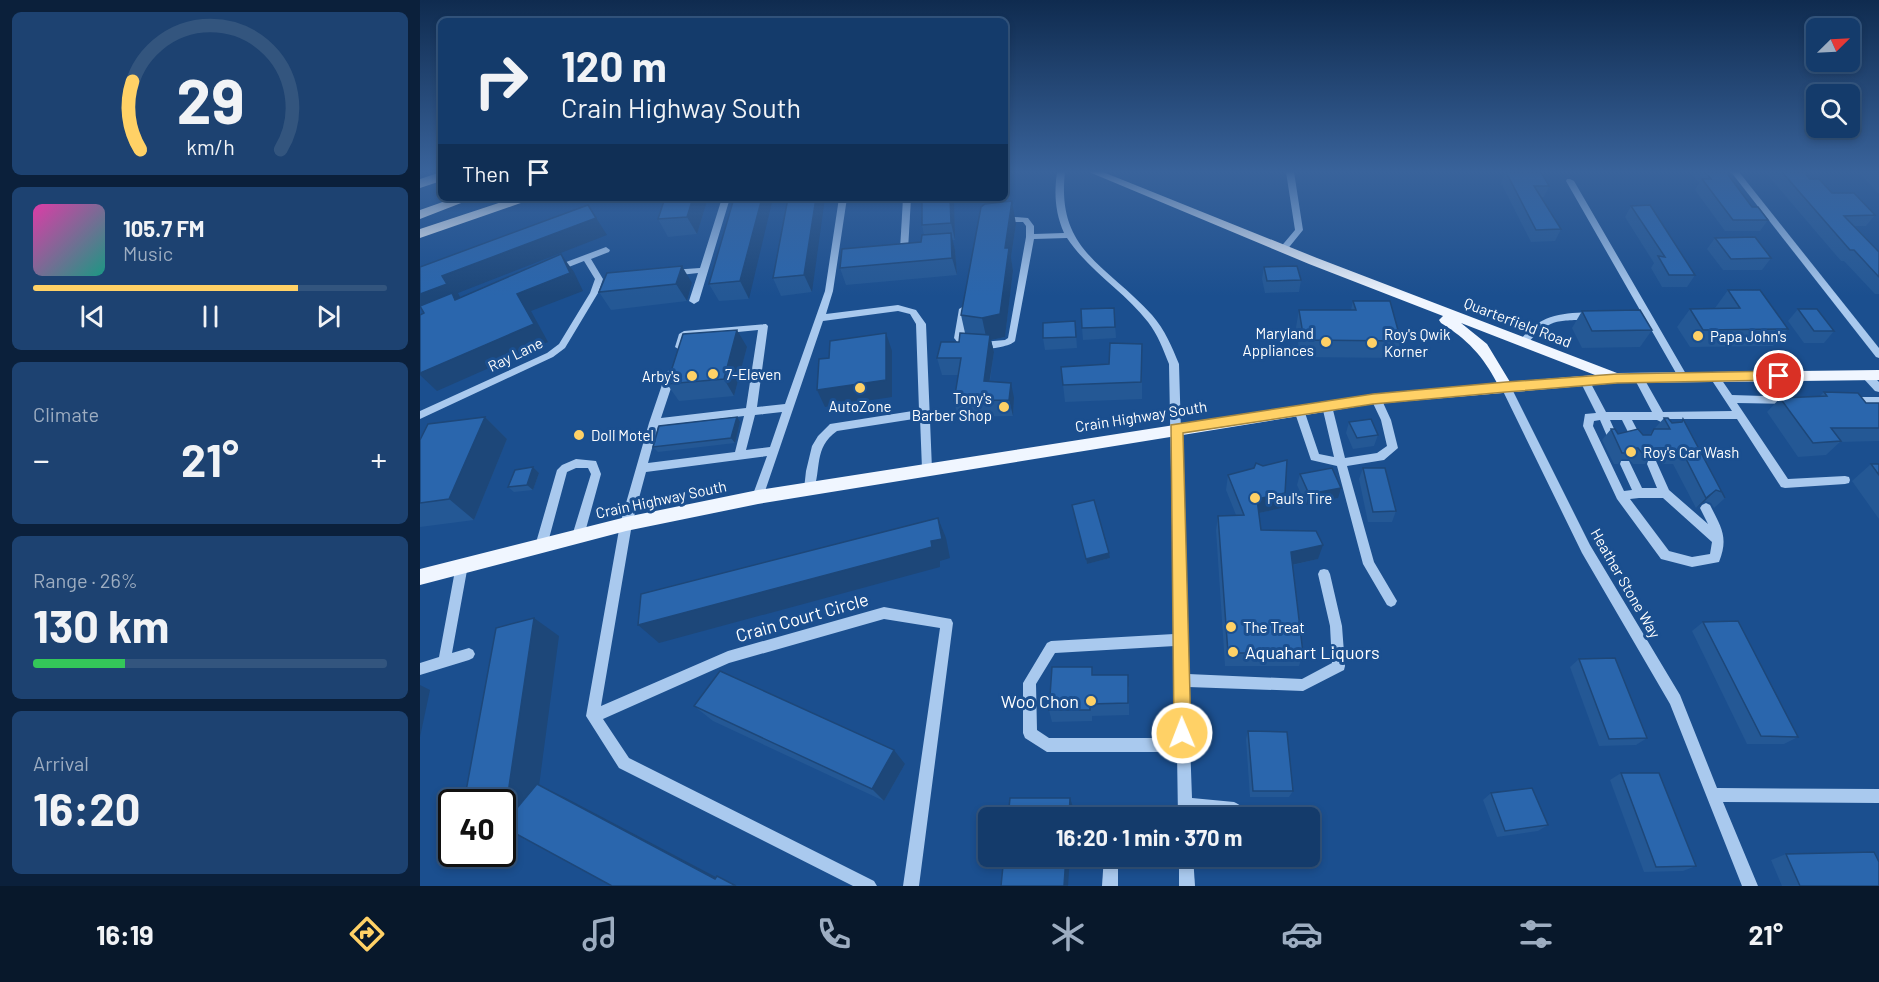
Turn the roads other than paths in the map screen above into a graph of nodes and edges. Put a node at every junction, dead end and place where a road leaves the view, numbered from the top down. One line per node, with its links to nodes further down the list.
1 (482, 213): 11 (highway)
2 (721, 213): 22 (street)
3 (841, 213): 20 (street)
4 (906, 213): 17 (street)
5 (1062, 213): 12 (street)
6 (1195, 213): 15 (main road, Quarterfield Road)
7 (1296, 213): 15 (street)
8 (1589, 213): 32 (street)
9 (1768, 213): 35 (street)
10 (991, 220): 13 (street)
11 (420, 234)
12 (1070, 235): 13 (street); 62 (street)
13 (1030, 237): 27 (street)
14 (915, 249): 17 (street)
15 (1283, 249): 28 (main road, Quarterfield Road)
16 (606, 250): 21 (street)
17 (904, 250): 18 (street)
18 (892, 251)
19 (846, 255): 20 (street)
20 (834, 256): 33 (street)
21 (586, 257): 23 (street); 26 (street)
22 (704, 270): 24 (street); 29 (street)
23 (543, 273)
24 (657, 274)
25 (611, 278): 26 (street)
26 (599, 279): 56 (street, Ray Lane)
27 (967, 294)
28 (1407, 297): 34 (main road, Quarterfield Road); 44 (main road, Quarterfield Road)
29 (694, 301)
30 (1603, 315): 34 (street)
31 (1636, 315): 32 (street)
32 (1647, 315): 39 (street)
33 (820, 318): 52 (street); 55 (street)
34 (1524, 342): 41 (main road, Quarterfield Road)
35 (1879, 355)
36 (677, 356): 54 (street)
37 (673, 367): 61 (street)
38 (1872, 375): 40 (main road, Crain Highway South); 45 (street)
39 (1683, 376): 40 (main road, Crain Highway South); 42 (main road, Crain Highway South)
40 (1714, 376): 47 (street)
41 (1617, 378): 42 (main road, Crain Highway South); 43 (main road, Crain Highway South)
42 (1639, 378): 57 (street)
43 (1585, 381): 44 (main road, Crain Highway South); 59 (street)
44 (1506, 387): 46 (main road, Crain Highway South); 95 (street, Heather Stone Way)
45 (1879, 388)
46 (1376, 399): 51 (main road, Crain Highway South); 68 (street)
47 (1731, 399): 48 (street); 58 (street)
48 (1799, 400)
49 (1845, 400): 50 (street)
50 (1879, 401)
51 (1327, 406): 53 (main road, Crain Highway South); 68 (street)
52 (789, 407): 54 (street); 66 (street)
53 (1299, 410): 62 (main road, Crain Highway South); 68 (street)
54 (751, 411): 61 (street); 67 (street)
55 (925, 413): 72 (street); 74 (street)
56 (420, 415)
57 (1659, 415): 58 (street); 60 (street); 63 (street)
58 (1740, 415): 73 (street)
59 (1603, 416): 60 (street); 64 (street); 77 (street)
60 (1625, 416): 65 (street)
61 (654, 423): 71 (street)
62 (1176, 428): 72 (main road, Crain Highway South); 88 (street)
63 (1667, 429)
64 (1614, 440)
65 (1638, 441)
66 (774, 451): 67 (street); 78 (street)
67 (739, 455): 71 (street)
68 (1341, 463): 87 (street)
69 (1625, 464): 76 (street)
70 (1652, 464): 75 (street)
71 (642, 468): 80 (street)
72 (927, 469): 74 (main road, Crain Highway South)
73 (1845, 480)
74 (809, 489): 78 (main road, Crain Highway South)
75 (1665, 493): 76 (street); 82 (street)
76 (1639, 494): 77 (street)
77 (1621, 496): 82 (street)
78 (758, 497): 80 (main road, Crain Highway South)
79 (1706, 508): 82 (street)
80 (626, 524): 81 (main road, Crain Highway South); 93 (street)
81 (578, 536): 83 (main road, Crain Highway South); 83 (street)
82 (1719, 541)
83 (540, 546): 84 (main road, Crain Highway South)
84 (462, 566): 86 (main road, Crain Highway South); 90 (street)
85 (1324, 574): 92 (street)
86 (420, 577)
87 (1391, 601)
88 (1180, 640): 92 (street); 94 (street)
89 (469, 654): 90 (street)
90 (444, 662): 91 (street)
91 (420, 669)
92 (1182, 680): 94 (street)
93 (594, 716): 100 (street); 101 (street, Crain Court Circle)
94 (1183, 745): 97 (street)
95 (1714, 795): 96 (street); 104 (street, Heather Stone Way)
96 (1879, 796)
97 (1184, 807)
98 (1111, 867): 102 (street)
99 (1186, 867): 103 (street)
100 (869, 886)
101 (911, 886)
102 (1110, 886)
103 (1186, 886)
104 (1750, 886)

